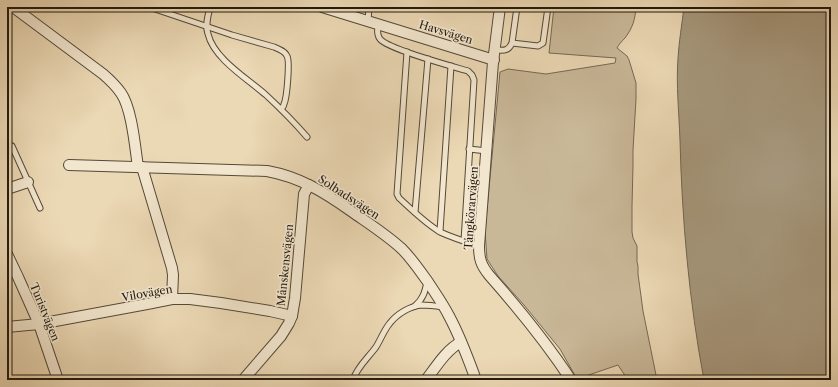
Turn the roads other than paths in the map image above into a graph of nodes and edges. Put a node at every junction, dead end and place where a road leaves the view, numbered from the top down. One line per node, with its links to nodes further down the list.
1 (13, 7): 23 (street)
2 (149, 7): 11 (lane)
3 (210, 7): 11 (lane)
4 (322, 7): 9 (street, Havsvägen)
5 (369, 7): 9 (lane)
6 (500, 7): 14 (street, Tångkörarvägen)
7 (517, 7): 12 (lane)
8 (548, 7): 12 (lane)
9 (368, 21): 10 (street, Havsvägen)
10 (378, 24): 13 (lane); 14 (street, Havsvägen)
11 (206, 27): 17 (lane); 17 (lane)
12 (512, 43): 14 (lane)
13 (407, 52): 15 (lane); 28 (lane)
14 (494, 55): 21 (street, Tångkörarvägen)
15 (428, 59): 16 (lane); 28 (lane)
16 (451, 66): 20 (lane); 29 (lane)
17 (281, 110): 18 (lane)
18 (307, 137)
19 (12, 146): 24 (lane)
20 (469, 149): 21 (lane); 30 (lane)
21 (487, 151): 31 (street, Tångkörarvägen)
22 (69, 165): 23 (street, Solbadsvägen)
23 (140, 167): 25 (street, Solbadsvägen); 34 (street)
24 (28, 182): 26 (street); 27 (lane)
25 (308, 185): 33 (street, Solbadsvägen); 37 (street, Månskensvägen)
26 (7, 189)
27 (40, 208)
28 (415, 212): 29 (lane)
29 (440, 232): 30 (lane)
30 (464, 241): 31 (lane)
31 (479, 246): 46 (street, Tångkörarvägen)
32 (7, 254): 38 (street, Turistvägen)
33 (427, 281): 35 (lane); 36 (street, Solbadsvägen)
34 (172, 299): 37 (street, Vilovägen); 38 (street, Vilovägen)
35 (415, 306): 36 (lane); 43 (lane)
36 (443, 306): 40 (street, Solbadsvägen)
37 (292, 316): 42 (street, Månskensvägen)
38 (39, 324): 39 (street, Vilovägen); 41 (street, Turistvägen)
39 (7, 327)
40 (461, 342): 44 (street); 45 (street, Solbadsvägen)
41 (58, 380)
42 (243, 380)
43 (353, 380)
44 (426, 380)
45 (476, 380)
46 (571, 380)

